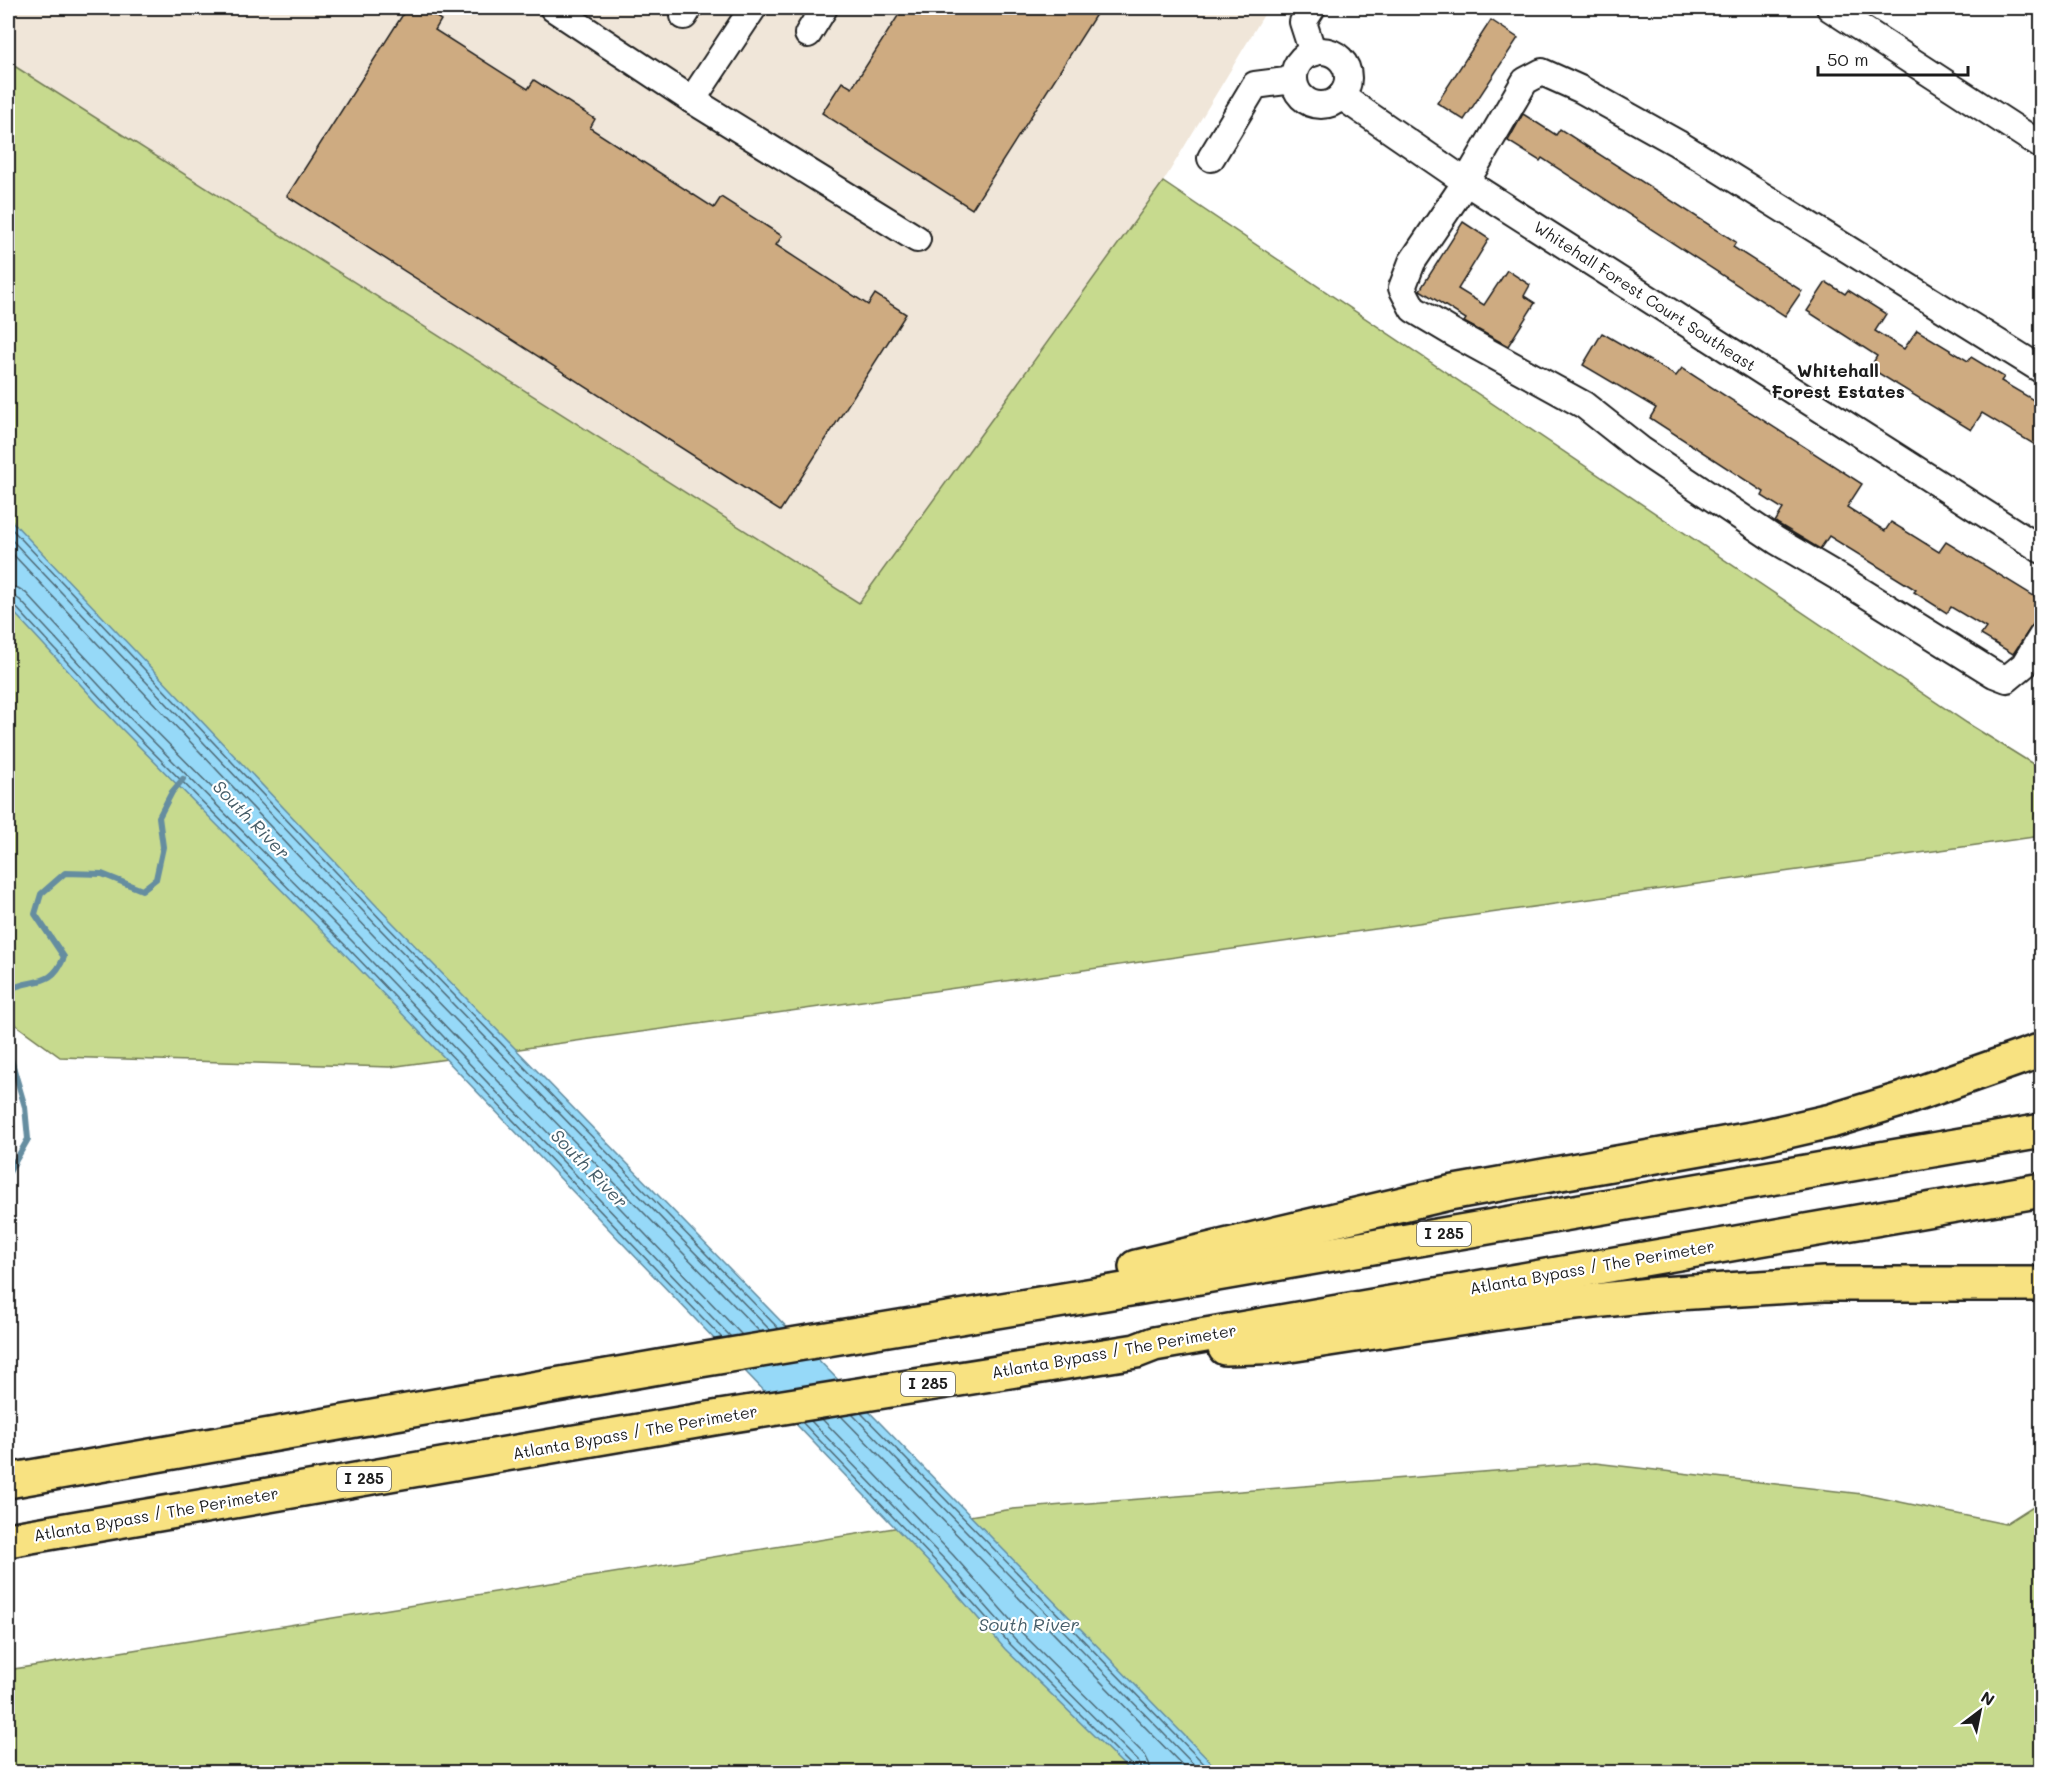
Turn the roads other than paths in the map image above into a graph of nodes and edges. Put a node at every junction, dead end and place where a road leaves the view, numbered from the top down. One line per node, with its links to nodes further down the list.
1 (554, 8): 10 (street)
2 (753, 8): 10 (street)
3 (824, 8): 6 (street)
4 (1312, 8): 7 (street)
5 (1830, 8): 11 (street)
6 (808, 34)
7 (1313, 53): 8 (street); 9 (street)
8 (1294, 80): 9 (street); 12 (street)
9 (1341, 96): 13 (street, Whitehall Forest Court Southeast)
10 (692, 100): 14 (street)
11 (2042, 146)
12 (1211, 158)
13 (1466, 182): 15 (street); 16 (street, Whitehall Forest Court Southeast); 17 (street)
14 (917, 239)
15 (2042, 369)
16 (2042, 550)
17 (2042, 636)
18 (2042, 1050): 22 (highway)
19 (2042, 1131): 22 (highway, I 285)
20 (2042, 1190): 23 (highway, Atlanta Bypass / The Perimeter / I 285)
21 (2042, 1284): 23 (highway)
22 (846, 1336): 24 (highway, I 285)
23 (1136, 1351): 25 (highway, Atlanta Bypass / The Perimeter / I 285)
24 (8, 1481)
25 (8, 1540)

